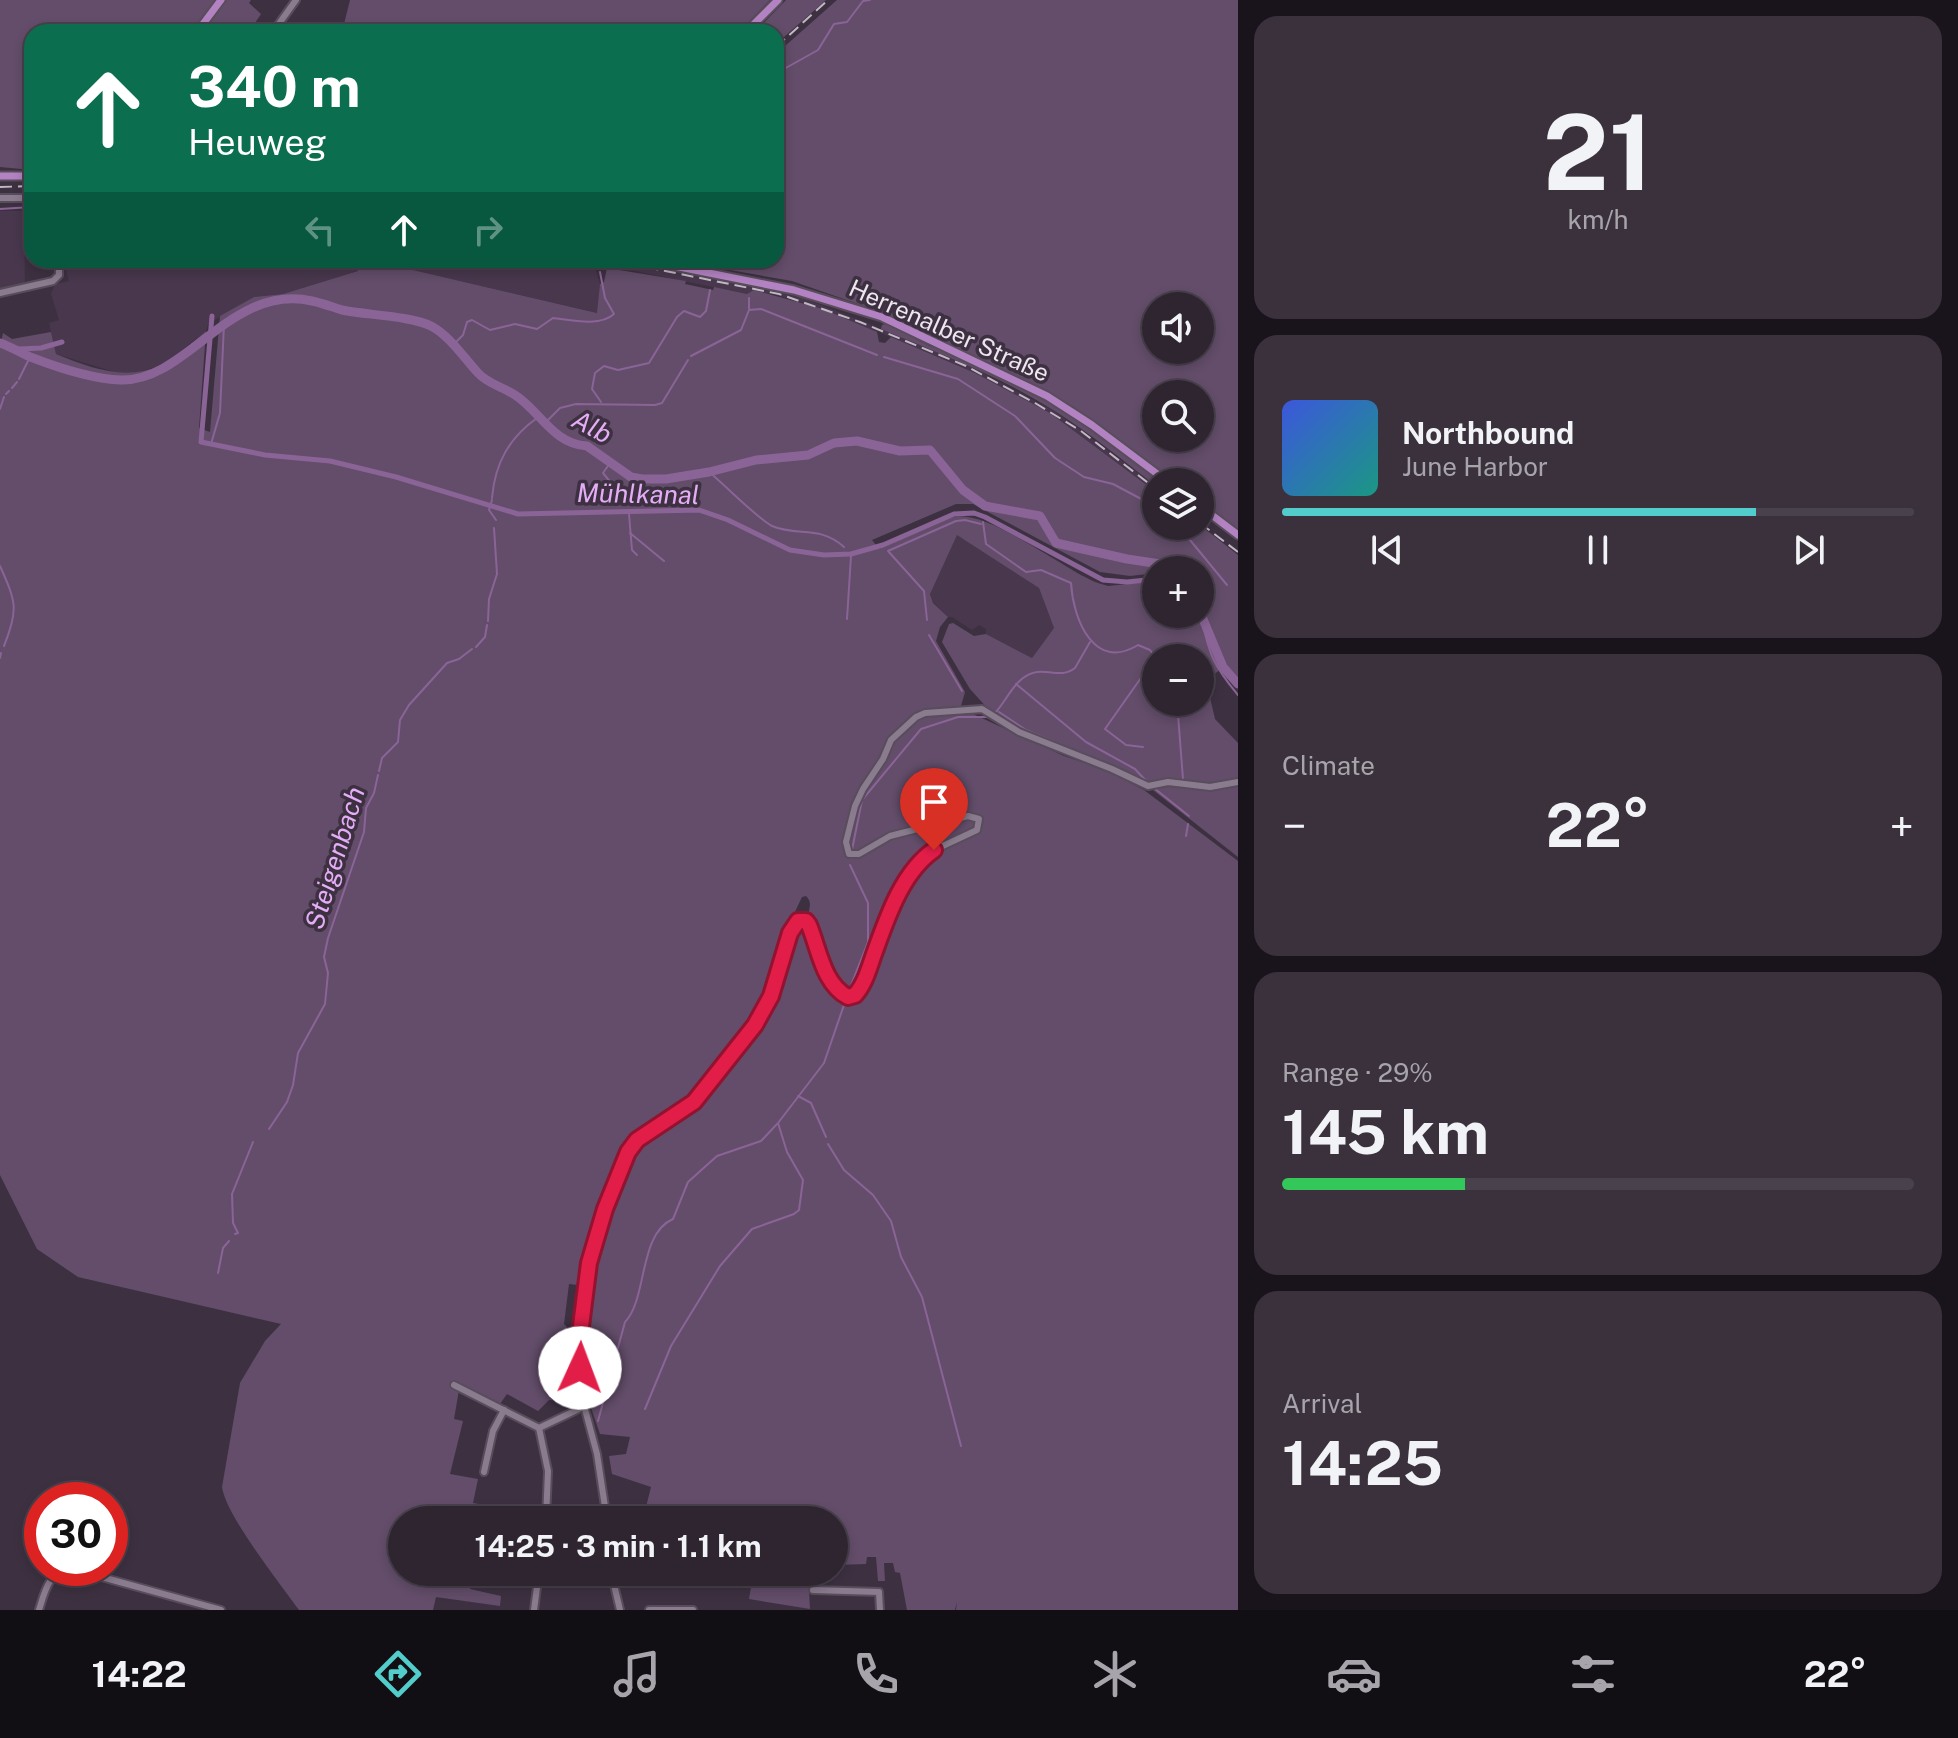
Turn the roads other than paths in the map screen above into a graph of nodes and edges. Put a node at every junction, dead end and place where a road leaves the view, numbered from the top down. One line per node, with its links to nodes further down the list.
1 (221, 0): 4 (main road)
2 (296, 0): 5 (street)
3 (778, 0): 6 (main road)
4 (203, 24)
5 (279, 24)
6 (754, 24)
7 (0, 176): 8 (main road)
8 (24, 176)
9 (0, 198): 10 (street)
10 (24, 198)
11 (59, 268): 13 (street)
12 (684, 268): 14 (main road, Herrenalber Straße)
13 (0, 293)
14 (1149, 468)
15 (1214, 517): 16 (main road)
16 (1238, 535)
17 (1238, 782): 19 (street)
18 (454, 1385): 20 (street)
19 (583, 1407): 21 (street); 24 (street)
20 (504, 1410): 21 (street); 22 (street)
21 (539, 1428): 23 (street)
22 (484, 1472)
23 (547, 1506)
24 (605, 1506)
25 (537, 1586): 30 (street)
26 (614, 1586): 31 (street)
27 (813, 1590): 34 (street)
28 (39, 1610): 29 (street)
29 (221, 1610)
30 (534, 1610)
31 (620, 1610)
32 (649, 1610): 33 (street)
33 (693, 1610)
34 (880, 1610)

